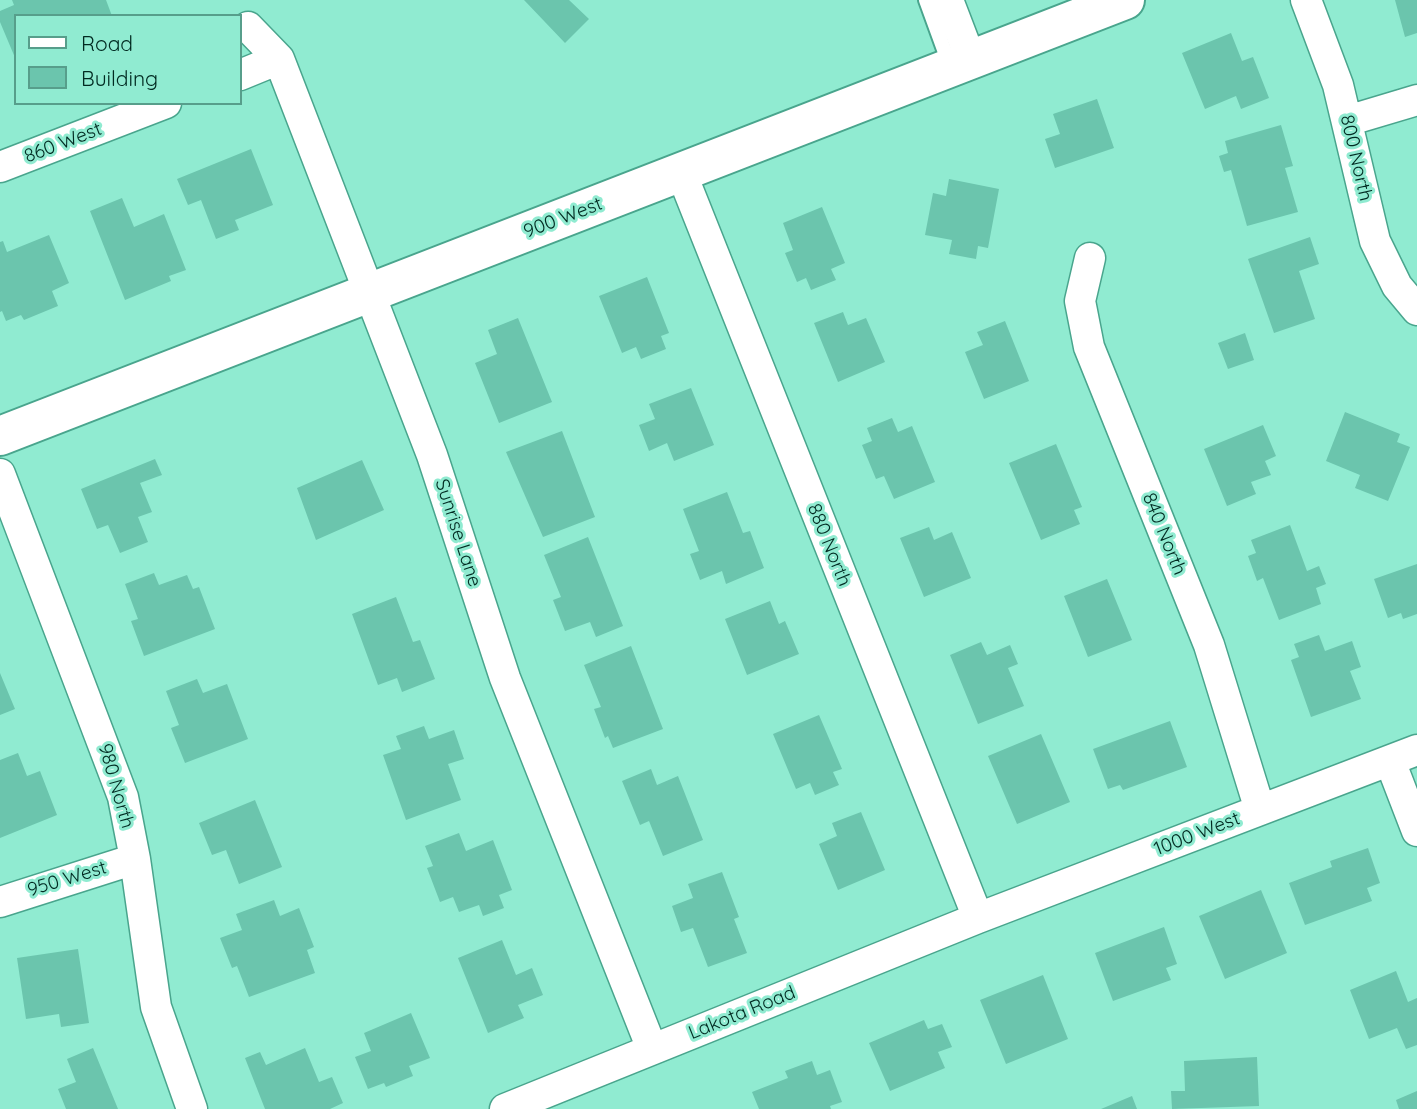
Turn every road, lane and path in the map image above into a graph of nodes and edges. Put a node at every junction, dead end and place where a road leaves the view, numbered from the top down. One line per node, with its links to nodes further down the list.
1 (926, 0): 7 (lane)
2 (948, 0): 7 (street)
3 (1125, 0): 7 (street, 900 West)
4 (1306, 0): 11 (street, 800 North)
5 (248, 27): 6 (street, Sunrise Lane)
6 (279, 60): 8 (street); 15 (street, Sunrise Lane)
7 (961, 64): 13 (street, 900 West)
8 (242, 74)
9 (1417, 100): 11 (street)
10 (161, 105): 12 (street, 860 West)
11 (1347, 121): 16 (street, 800 North)
12 (0, 167)
13 (681, 172): 15 (street, 900 West); 25 (street, 880 North)
14 (1090, 258): 21 (street, 840 North)
15 (369, 293): 17 (street, 900 West); 26 (street, Sunrise Lane)
16 (1417, 310)
17 (0, 436)
18 (0, 474): 23 (street, 980 North)
19 (1417, 750): 20 (street, 1000 West)
20 (1390, 761): 21 (street, 1000 West); 22 (street)
21 (1260, 810): 25 (street, 1000 West)
22 (1417, 831)
23 (135, 859): 24 (street, 950 West); 27 (street, 980 North)
24 (0, 902)
25 (978, 918): 26 (street, Lakota Road)
26 (652, 1049): 28 (street, Lakota Road)
27 (192, 1109)
28 (506, 1109)

